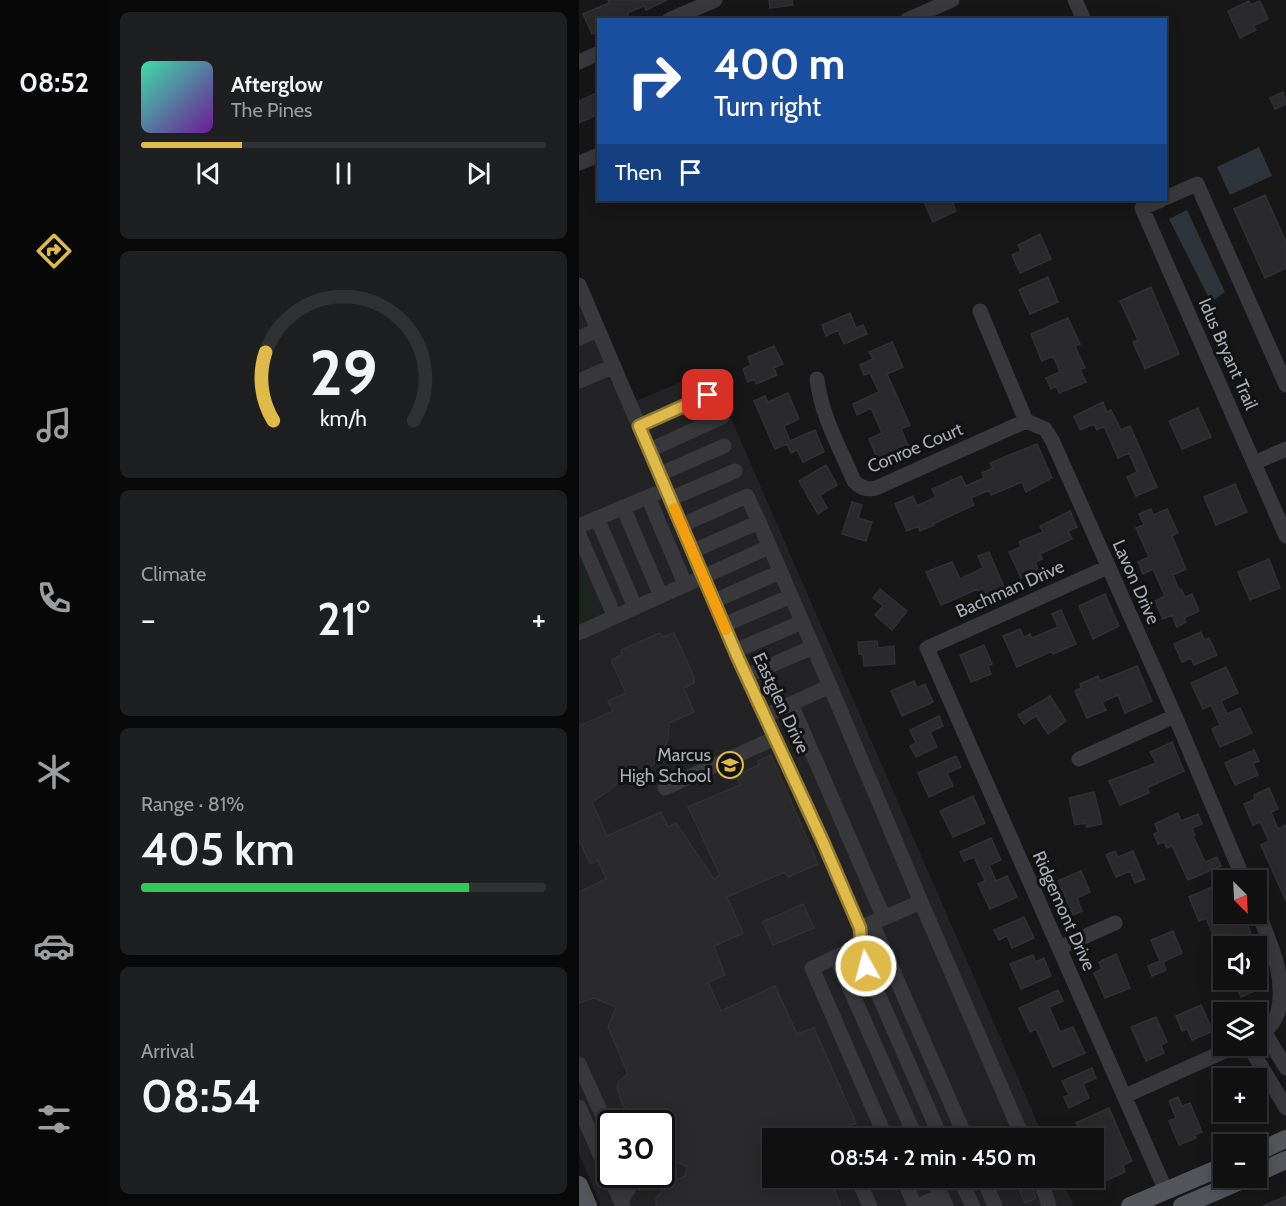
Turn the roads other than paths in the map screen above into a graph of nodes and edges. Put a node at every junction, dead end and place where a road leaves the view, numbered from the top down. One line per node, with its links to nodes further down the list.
1 (715, 0): 4 (street)
2 (953, 0): 5 (street)
3 (1074, 1): 6 (street)
4 (674, 18)
5 (912, 18)
6 (1083, 18)
7 (597, 55): 8 (street)
8 (579, 62)
9 (597, 156): 10 (street)
10 (579, 163)
11 (1167, 197): 21 (street)
12 (1159, 201): 29 (street, Idus Bryant Trail)
13 (579, 285): 14 (street, Eastglen Drive)
14 (583, 303): 16 (street, Eastglen Drive)
15 (980, 311): 24 (street)
16 (598, 330): 17 (street); 18 (street, Eastglen Drive)
17 (579, 338)
18 (614, 366): 20 (street); 25 (street, Eastglen Drive)
19 (817, 379): 24 (street, Conroe Court)
20 (579, 381)
21 (1286, 385)
22 (708, 395): 25 (street)
23 (722, 417): 28 (street)
24 (1026, 422): 43 (street, Lavon Drive)
25 (639, 426): 28 (street, Eastglen Drive)
26 (724, 447): 31 (street)
27 (1286, 448): 29 (street)
28 (650, 450): 31 (street, Eastglen Drive)
29 (1254, 462): 40 (street, Idus Bryant Trail)
30 (735, 471): 32 (street)
31 (660, 474): 32 (street, Eastglen Drive)
32 (668, 494): 33 (street); 38 (street, Eastglen Drive)
33 (648, 497): 34 (street); 46 (street)
34 (623, 507): 35 (street); 47 (street)
35 (597, 518): 37 (street); 50 (street)
36 (759, 522): 38 (street); 41 (street); 42 (street)
37 (579, 525)
38 (682, 525): 42 (street, Eastglen Drive)
39 (579, 535): 51 (street)
40 (1286, 536)
41 (769, 547): 44 (street); 45 (street)
42 (693, 551): 45 (street, Eastglen Drive)
43 (1108, 567): 56 (street, Bachman Drive); 62 (street, Lavon Drive)
44 (780, 572): 48 (street); 49 (street)
45 (703, 576): 46 (street); 49 (street, Eastglen Drive)
46 (685, 584): 47 (street)
47 (661, 596): 50 (street)
48 (791, 596): 52 (street); 53 (street)
49 (714, 601): 53 (street, Eastglen Drive)
50 (635, 607): 51 (street)
51 (615, 617): 54 (street)
52 (802, 622): 55 (street); 57 (street)
53 (724, 625): 57 (street, Eastglen Drive)
54 (579, 633)
55 (813, 647): 58 (street); 59 (street)
56 (927, 648): 72 (street, Ridgemont Drive)
57 (735, 651): 58 (street, Eastglen Drive)
58 (746, 676): 61 (street, Eastglen Drive)
59 (830, 686): 60 (street); 67 (street)
60 (791, 704): 61 (street); 68 (street)
61 (765, 716): 63 (street, Eastglen Drive)
62 (1175, 716): 64 (street); 66 (street, Lavon Drive)
63 (775, 738): 65 (street); 68 (street, Eastglen Drive)
64 (1079, 759)
65 (665, 788)
66 (1240, 870)
67 (921, 902): 68 (street); 89 (street)
68 (872, 923): 71 (street, Eastglen Drive); 88 (street)
69 (1115, 923): 72 (street)
70 (1262, 924): 74 (street)
71 (862, 945): 73 (street); 87 (street, Eastglen Drive)
72 (1059, 948): 81 (street, Ridgemont Drive)
73 (836, 957): 85 (street); 86 (street)
74 (1284, 1003): 75 (street)
75 (1267, 1028)
76 (1267, 1042): 80 (street)
77 (1214, 1056): 81 (street)
78 (1255, 1056): 83 (street)
79 (579, 1064): 84 (street)
80 (1286, 1068)
81 (1125, 1096): 103 (street, Ridgemont Drive)
82 (579, 1107): 105 (street)
83 (1286, 1108)
84 (600, 1110)
85 (882, 1128)
86 (912, 1128)
87 (937, 1128)
88 (962, 1128)
89 (1019, 1128)
90 (1286, 1139): 91 (main road)
91 (1267, 1148)
92 (1286, 1160): 93 (main road)
93 (1267, 1169)
94 (1213, 1171): 103 (main road)
95 (579, 1185): 106 (main road)
96 (629, 1188): 105 (street)
97 (862, 1188): 107 (street)
98 (908, 1188): 108 (street)
99 (964, 1188): 109 (street)
100 (987, 1188): 110 (street)
101 (1044, 1188): 111 (street)
102 (1224, 1188): 113 (main road)
103 (1166, 1191): 112 (main road)
104 (944, 1201): 108 (street)
105 (622, 1204)
106 (588, 1206)
107 (870, 1206)
108 (916, 1206)
109 (973, 1206)
110 (995, 1206)
111 (1050, 1206)
112 (1130, 1206)
113 (1182, 1206)

